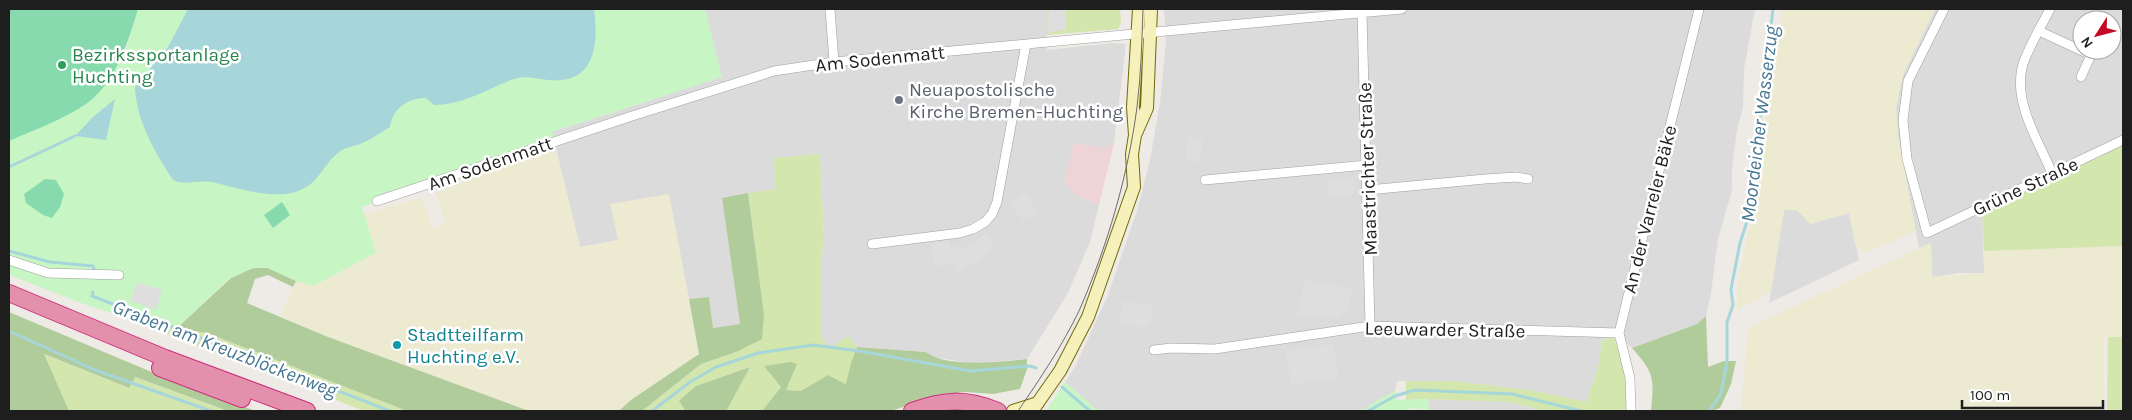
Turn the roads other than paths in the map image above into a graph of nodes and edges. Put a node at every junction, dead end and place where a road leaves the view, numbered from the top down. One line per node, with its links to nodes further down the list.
1 (830, 9): 14 (street)
2 (1140, 9): 10 (main road)
3 (1151, 9): 10 (main road)
4 (1402, 9): 8 (street, Am Sodenmatt)
5 (1699, 9): 29 (street, An der Varreler Bäke)
6 (1944, 9): 18 (street, Grüne Straße)
7 (2050, 9): 9 (street)
8 (1362, 12): 10 (street, Am Sodenmatt); 17 (street, Maastrichter Straße)
9 (2039, 31): 12 (street); 18 (street)
10 (1145, 33): 11 (street, Am Sodenmatt); 31 (main road)
11 (1026, 44): 14 (street, Am Sodenmatt); 23 (street)
12 (2072, 44)
13 (2090, 60): 15 (street)
14 (834, 62): 22 (street, Am Sodenmatt)
15 (2081, 77)
16 (2123, 140): 18 (street, Grüne Straße)
17 (1367, 165): 20 (street); 21 (street, Maastrichter Straße)
18 (2052, 173)
19 (1528, 179): 21 (street)
20 (1205, 180)
21 (1368, 190): 28 (street, Maastrichter Straße)
22 (377, 201)
23 (872, 244)
24 (9, 260): 25 (street)
25 (119, 274)
26 (9, 293): 33 (highway)
27 (9, 304): 32 (highway)
28 (1370, 326): 29 (street, Leeuwarder Straße); 30 (street, Leeuwarder Straße)
29 (1619, 332): 37 (street, An der Varreler Bäke)
30 (1154, 350)
31 (1035, 407): 36 (main road)
32 (275, 411)
33 (307, 411)
34 (912, 411): 35 (highway)
35 (998, 411)
36 (1013, 411)
37 (1631, 411)

